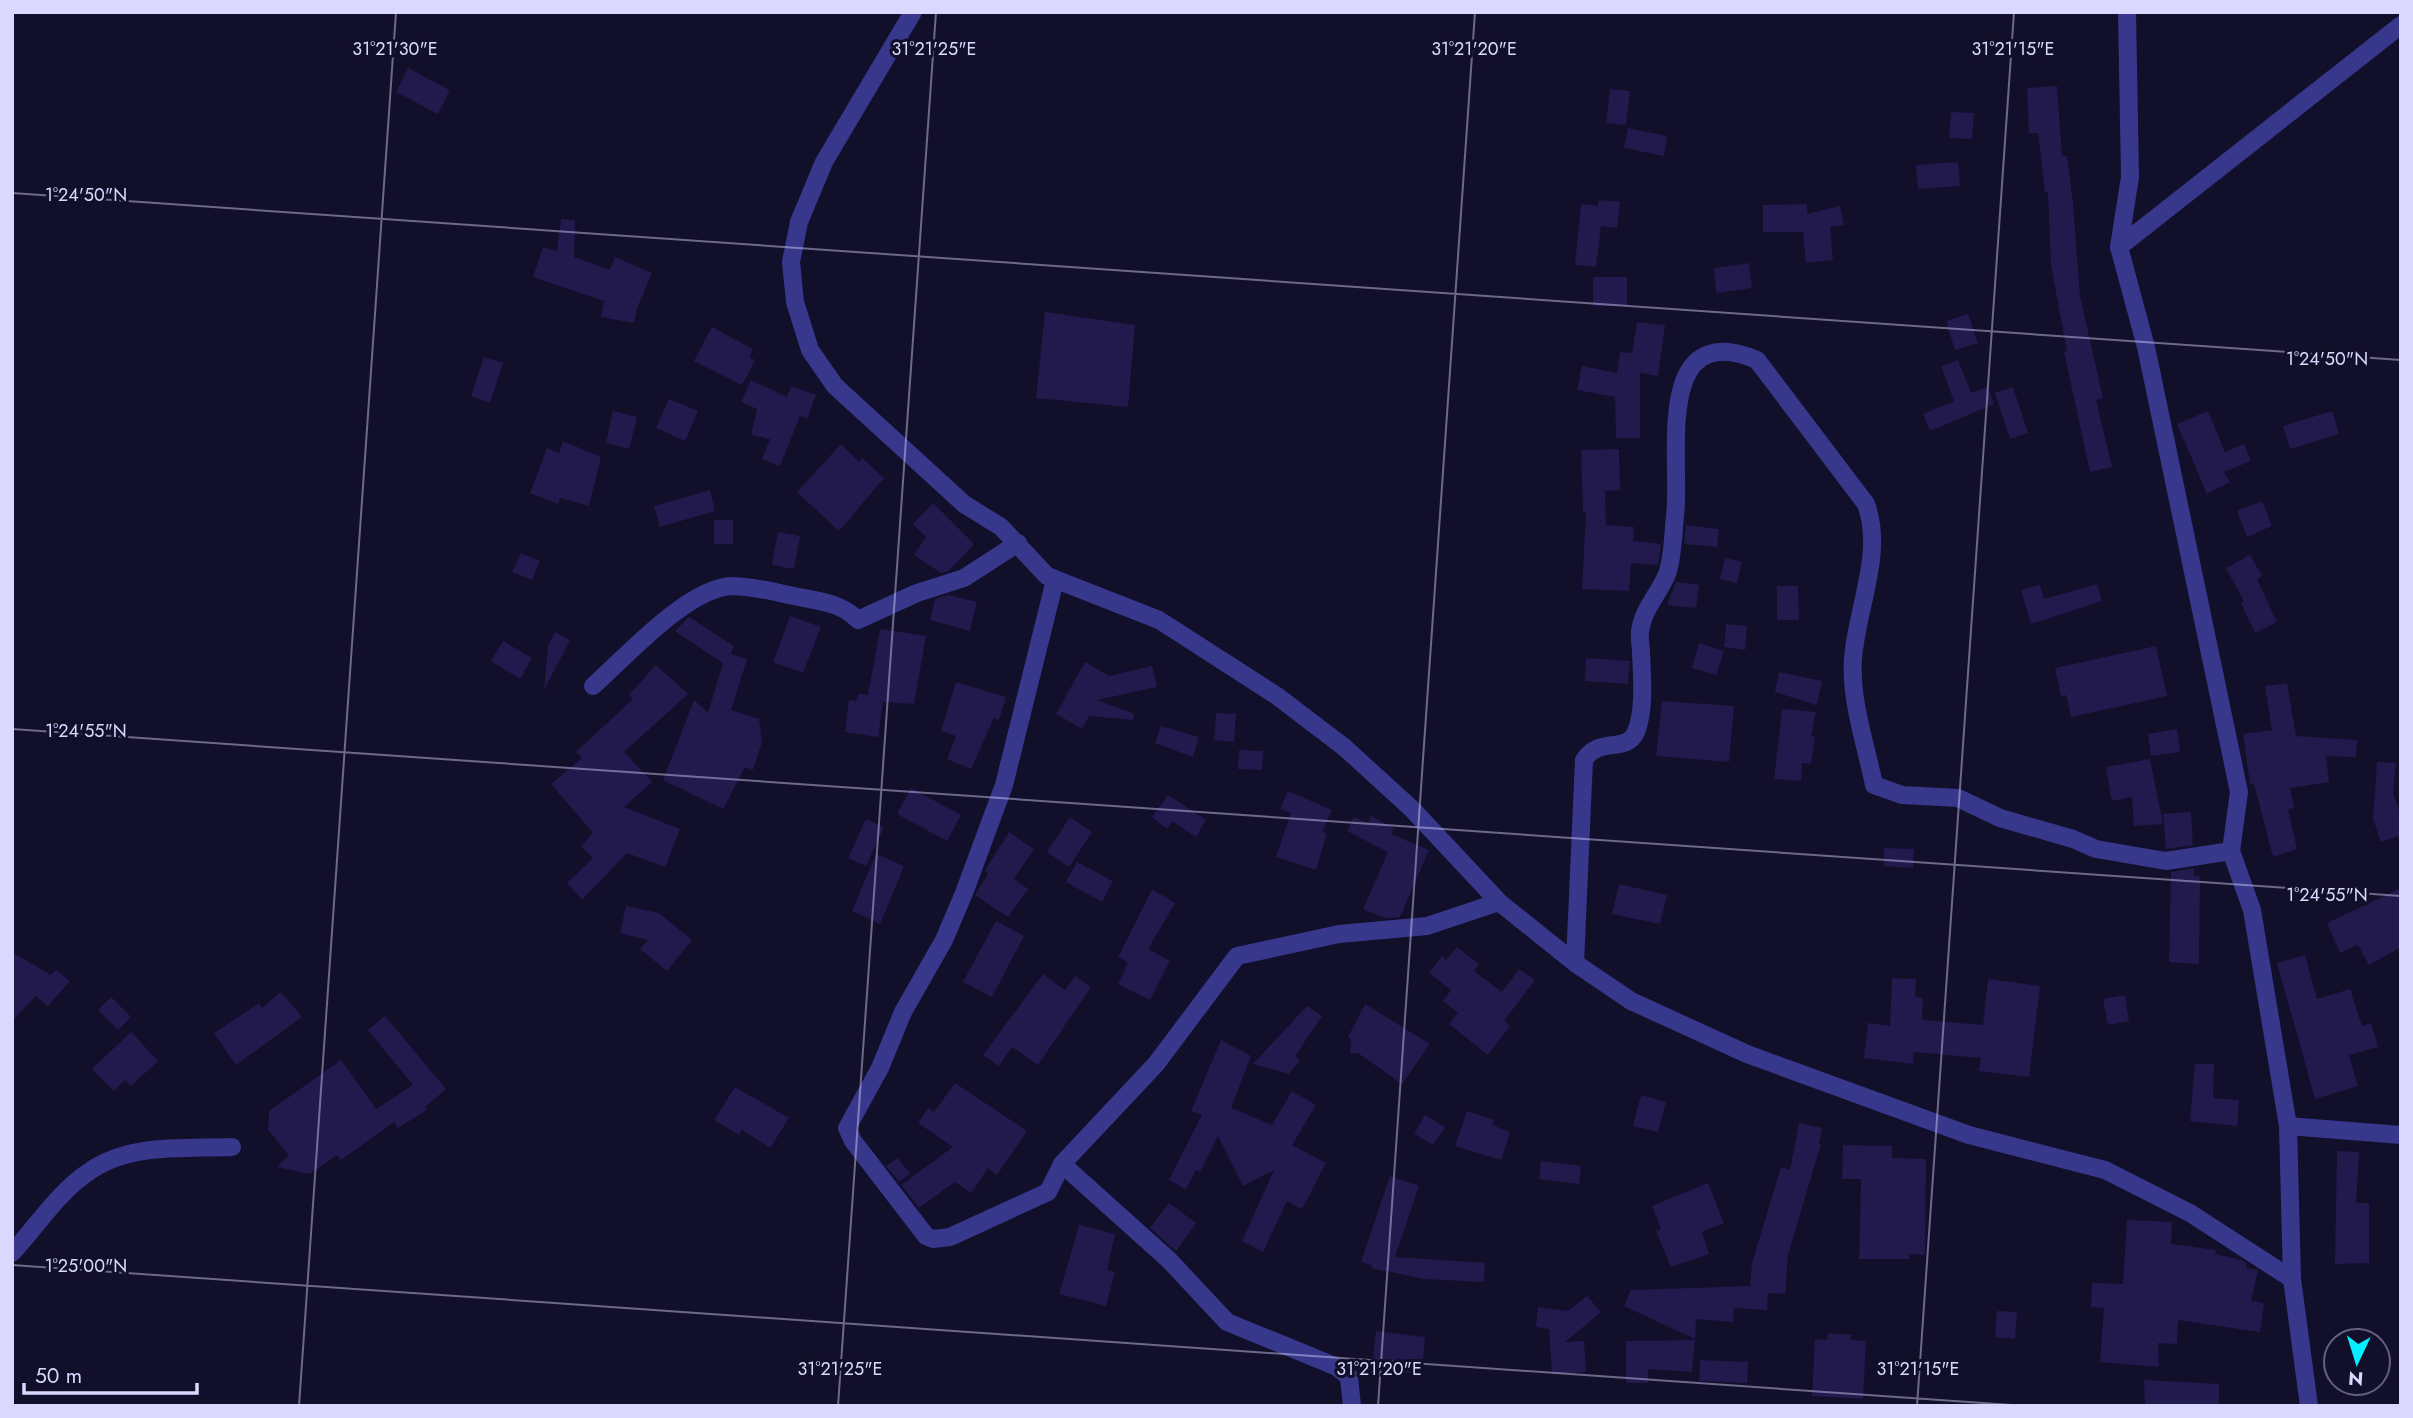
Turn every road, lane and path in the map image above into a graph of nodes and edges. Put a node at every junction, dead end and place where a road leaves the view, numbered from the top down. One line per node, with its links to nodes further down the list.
1 (913, 12): 5 (street)
2 (2127, 12): 4 (street)
3 (2401, 25): 4 (street)
4 (2119, 247): 8 (street)
5 (1018, 542): 6 (street); 7 (street)
6 (1055, 580): 9 (street); 14 (street)
7 (593, 686)
8 (2231, 851): 10 (street); 11 (street)
9 (1499, 902): 10 (street); 14 (street)
10 (1575, 963): 16 (street)
11 (2288, 1126): 12 (street); 16 (street)
12 (2401, 1135)
13 (232, 1147): 15 (street)
14 (1062, 1164): 17 (street)
15 (12, 1253)
16 (2292, 1279): 18 (street)
17 (1352, 1406)
18 (2309, 1406)

